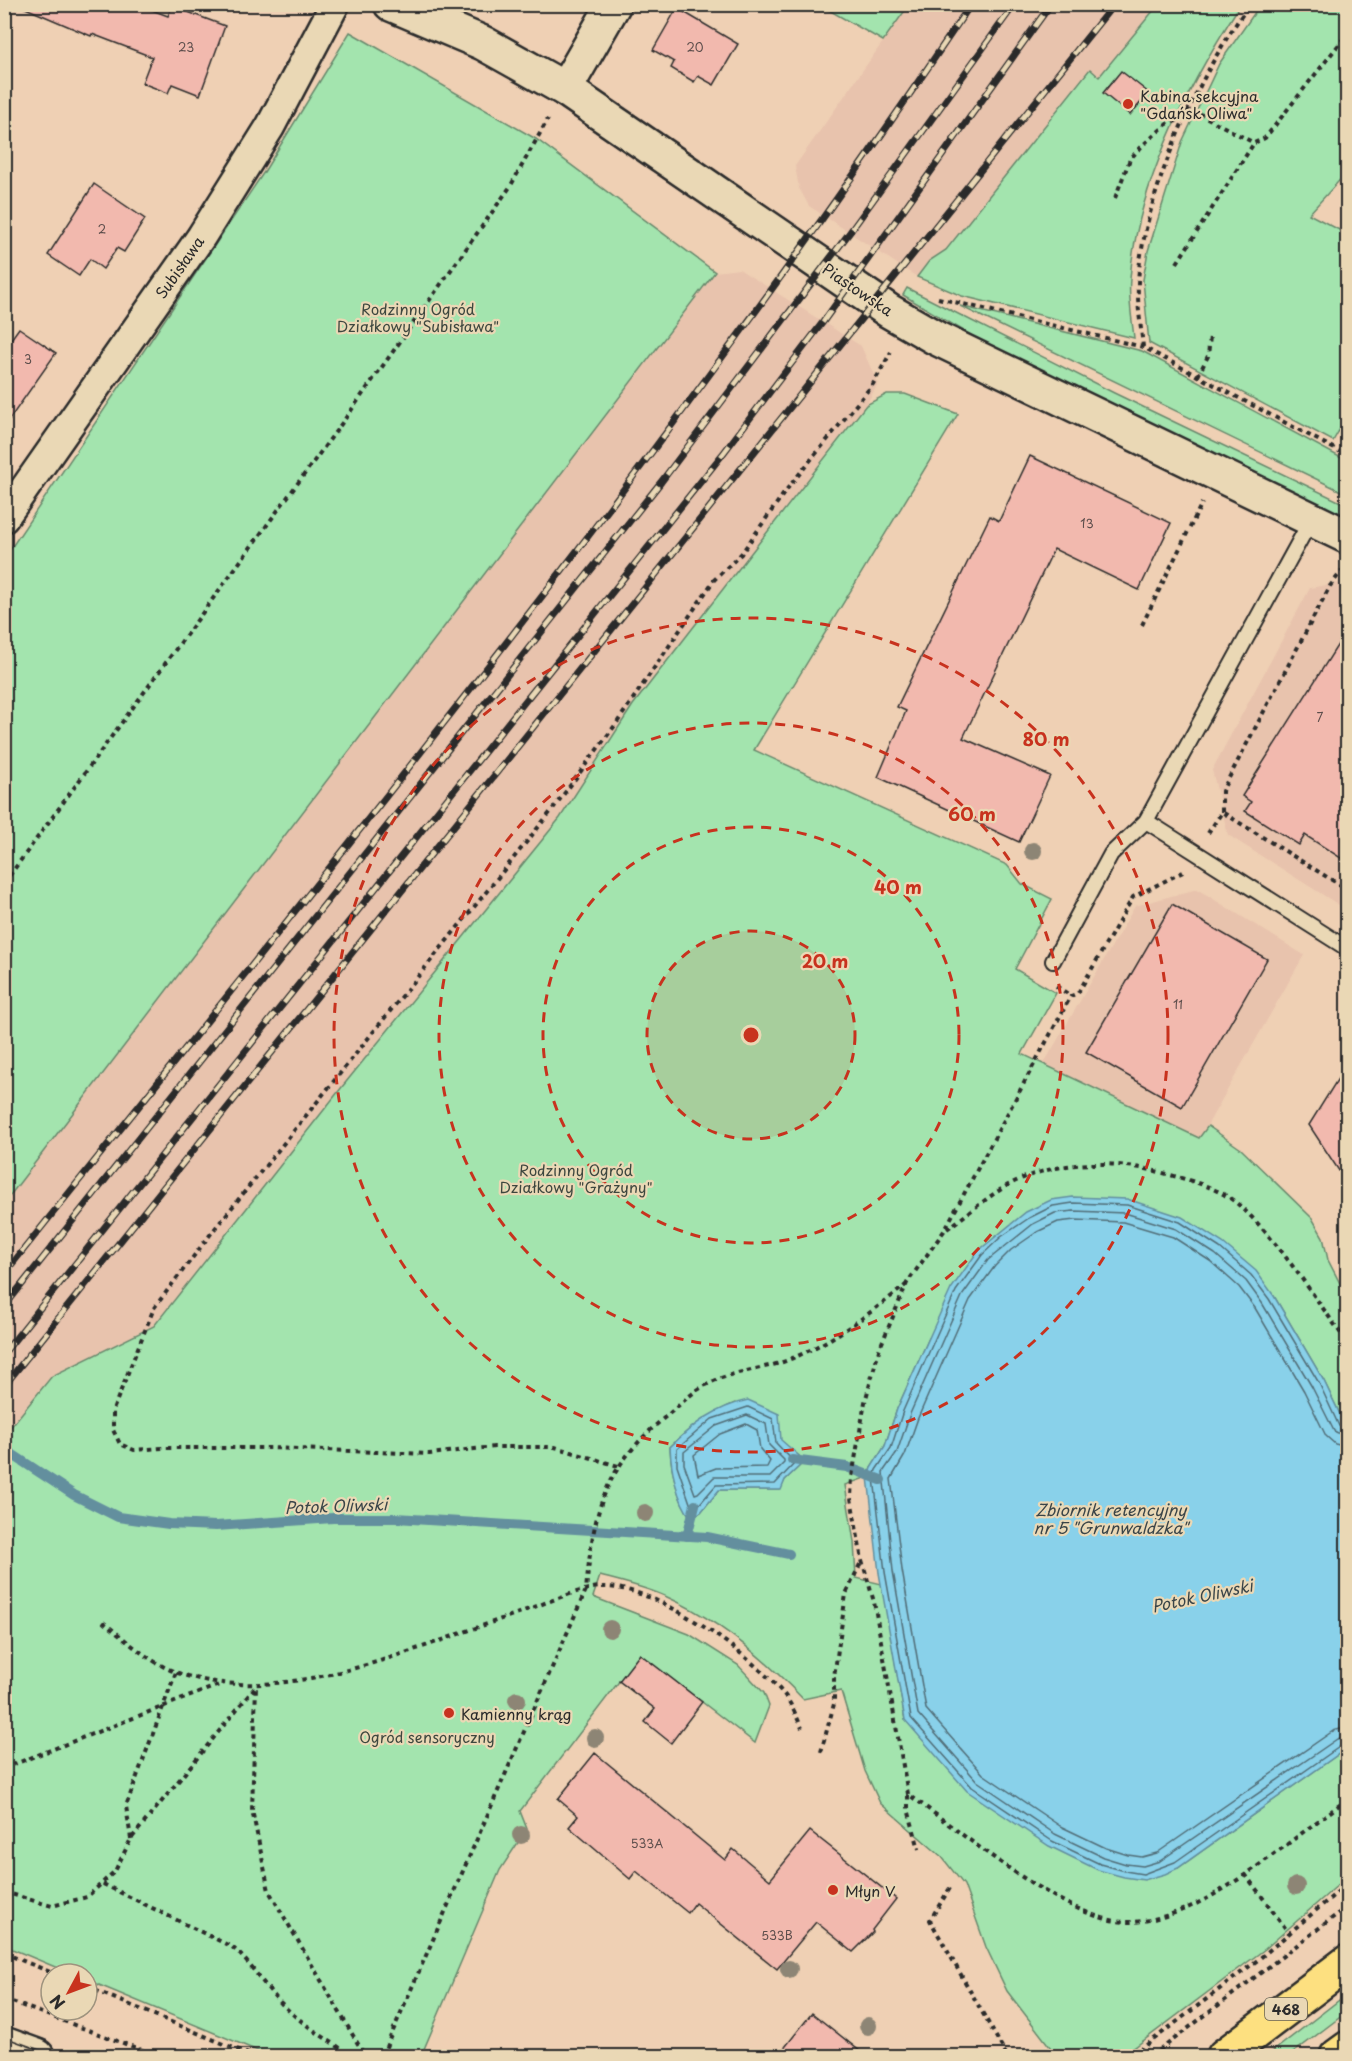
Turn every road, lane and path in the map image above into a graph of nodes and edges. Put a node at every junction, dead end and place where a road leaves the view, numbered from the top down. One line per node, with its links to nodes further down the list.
1 (335, 4): 19 (street, Subisława)
2 (391, 4): 6 (street, Piastowska)
3 (614, 4): 6 (street)
4 (1250, 4): 7 (path)
5 (1347, 33): 9 (path)
6 (564, 89): 20 (street, Piastowska)
7 (1185, 119): 9 (path); 10 (path); 15 (path)
8 (537, 139): 26 (path)
9 (1254, 143): 11 (path)
10 (1115, 198)
11 (1177, 263)
12 (931, 297): 15 (path)
13 (1210, 336): 16 (path)
14 (895, 344): 33 (path)
15 (1143, 347): 16 (path)
16 (1198, 376): 17 (path)
17 (1347, 456)
18 (1198, 513): 23 (path)
19 (6, 514)
20 (1311, 520): 21 (street, Piastowska); 25 (lane)
21 (1347, 537)
22 (1347, 564): 24 (path)
23 (1142, 625)
24 (1222, 812)
25 (1146, 821): 27 (lane); 28 (lane)
26 (4, 883)
27 (1347, 949)
28 (1053, 961)
29 (1071, 996): 30 (path)
30 (944, 1231): 31 (path); 32 (path)
31 (907, 1283): 33 (path); 34 (path)
32 (1347, 1343)
33 (618, 1466): 35 (path)
34 (862, 1560): 42 (path); 44 (path)
35 (586, 1590): 39 (path); 41 (path); 67 (path)
36 (103, 1622): 37 (path)
37 (176, 1672): 38 (path); 40 (path)
38 (224, 1683): 39 (path); 40 (path)
39 (256, 1686): 46 (path); 66 (path)
40 (162, 1709): 43 (path); 46 (path)
41 (802, 1728)
42 (821, 1752)
43 (4, 1768)
44 (908, 1794): 47 (path); 48 (path)
45 (1347, 1799): 48 (path)
46 (131, 1839): 50 (path)
47 (919, 1849)
48 (1245, 1874): 54 (path)
49 (1347, 1883): 54 (path)
50 (103, 1884): 52 (path); 65 (path)
51 (950, 1888): 68 (path)
52 (4, 1892)
53 (1347, 1906): 70 (path)
54 (1289, 1933): 69 (path)
55 (4, 1953): 57 (path)
56 (1347, 1962): 71 (main road, 468)
57 (39, 1967)
58 (99, 1992): 64 (path)
59 (4, 1999): 63 (path)
60 (4, 2044): 62 (street)
61 (1347, 2048): 72 (main road)
62 (37, 2056)
63 (158, 2056)
64 (253, 2056)
65 (352, 2056)
66 (365, 2056)
67 (382, 2056)
68 (1007, 2056)
69 (1132, 2056)
70 (1152, 2056)
71 (1224, 2056)
72 (1337, 2056)

